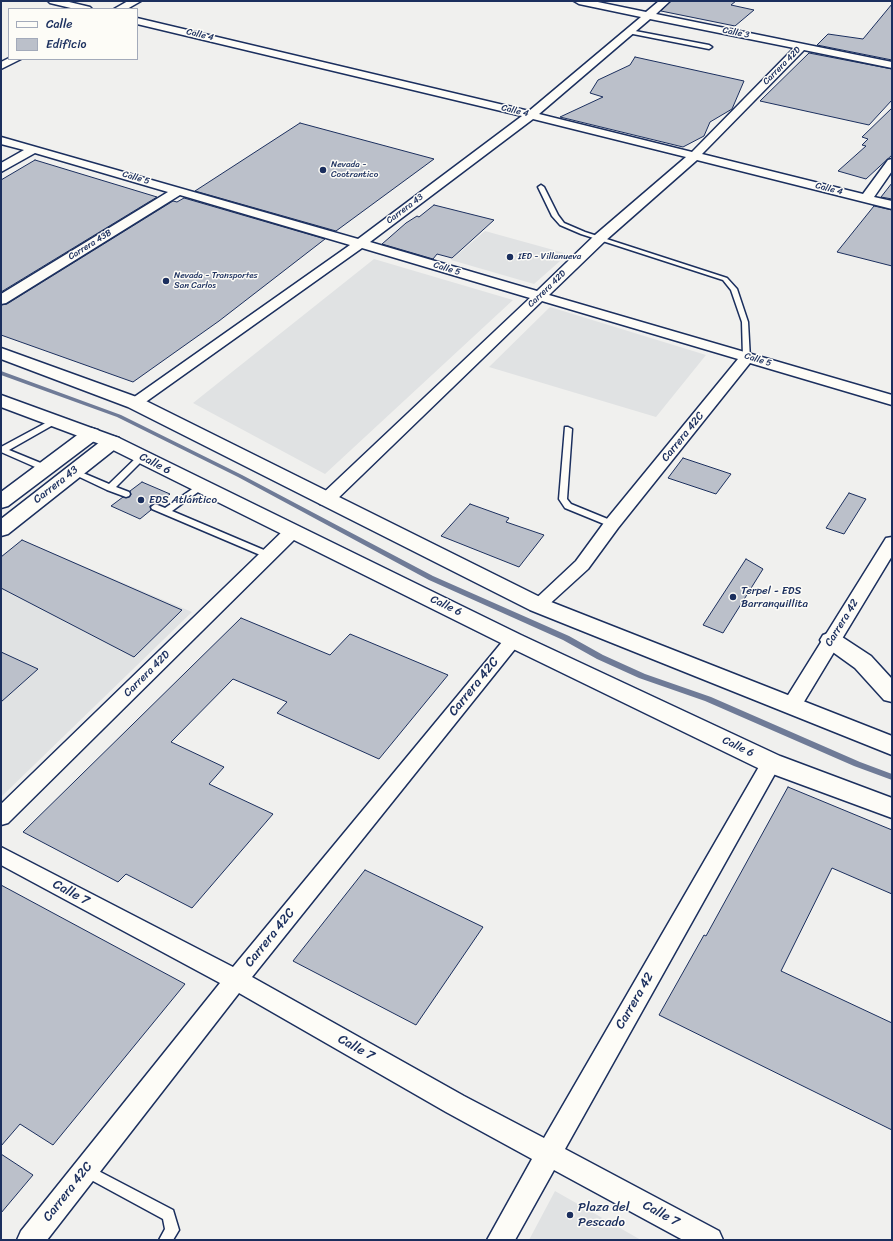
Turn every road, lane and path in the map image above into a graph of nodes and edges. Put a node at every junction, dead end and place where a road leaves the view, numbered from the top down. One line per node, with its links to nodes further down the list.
1 (53, 1): 5 (street)
2 (136, 1): 6 (street)
3 (579, 1): 7 (street, Calle 3)
4 (665, 1): 7 (street, Carrera 43)
5 (83, 8)
6 (121, 8)
7 (648, 16): 9 (street, Carrera 43); 10 (street, Calle 3)
8 (138, 21): 15 (street, Calle 4)
9 (630, 32): 11 (lane); 15 (street, Carrera 43)
10 (802, 46): 13 (street, Calle 3); 18 (street, Carrera 42D)
11 (709, 47)
12 (14, 60): 14 (street)
13 (892, 65)
14 (1, 66)
15 (531, 115): 18 (street, Calle 4); 26 (street, Carrera 43)
16 (1, 140): 17 (street, Calle 5)
17 (34, 149): 20 (street); 22 (street, Calle 5)
18 (695, 155): 23 (street, Calle 4); 25 (street, Carrera 42D)
19 (892, 163): 23 (street)
20 (1, 168)
21 (541, 187): 25 (lane)
22 (179, 190): 26 (street, Calle 5); 28 (street, Carrera 43B)
23 (866, 199): 24 (street, Calle 4)
24 (892, 205)
25 (600, 238): 27 (street, Carrera 42D); 30 (lane)
26 (361, 243): 27 (street, Calle 5); 33 (street, Carrera 43)
27 (540, 296): 30 (street, Calle 5); 45 (street, Carrera 42D)
28 (1, 300)
29 (1, 353): 33 (main road)
30 (747, 357): 31 (street, Calle 5); 49 (street, Carrera 42C)
31 (892, 400)
32 (1, 401): 34 (main road, Calle 6)
33 (135, 403): 45 (main road)
34 (56, 421): 36 (main road, Calle 6); 38 (lane)
35 (568, 429): 49 (lane)
36 (91, 434): 37 (main road, Calle 6); 40 (main road, Carrera 43)
37 (112, 442): 39 (main road, Calle 6); 41 (main road, Carrera 43)
38 (2, 450): 40 (lane)
39 (142, 457): 42 (main road, Calle 6); 43 (lane)
40 (45, 468): 46 (main road, Carrera 43)
41 (73, 472): 43 (lane); 50 (main road, Carrera 43)
42 (201, 487): 48 (lane); 51 (main road, Calle 6)
43 (110, 488): 44 (lane)
44 (126, 494)
45 (326, 500): 54 (main road)
46 (1, 502)
47 (155, 507): 48 (lane)
48 (166, 511): 53 (lane)
49 (612, 524): 54 (street, Carrera 42C)
50 (1, 529)
51 (293, 531): 53 (street, Carrera 42D); 55 (main road, Calle 6)
52 (892, 542): 56 (street, Carrera 42)
53 (268, 555): 62 (street, Carrera 42D)
54 (538, 605): 58 (main road)
55 (513, 640): 60 (main road, Calle 6); 64 (street, Carrera 42C)
56 (831, 640): 57 (main road); 58 (street, Carrera 42)
57 (892, 694)
58 (792, 705): 59 (main road)
59 (892, 746)
60 (771, 763): 61 (main road, Calle 6); 65 (street, Carrera 42)
61 (892, 808)
62 (1, 817)
63 (1, 855): 64 (street, Calle 7)
64 (236, 980): 65 (street, Calle 7); 66 (street, Carrera 42C)
65 (548, 1152): 69 (street, Carrera 42); 70 (street, Calle 7)
66 (86, 1170): 67 (street, Carrera 42C); 68 (lane)
67 (30, 1240)
68 (166, 1240)
69 (500, 1240)
70 (710, 1240)

